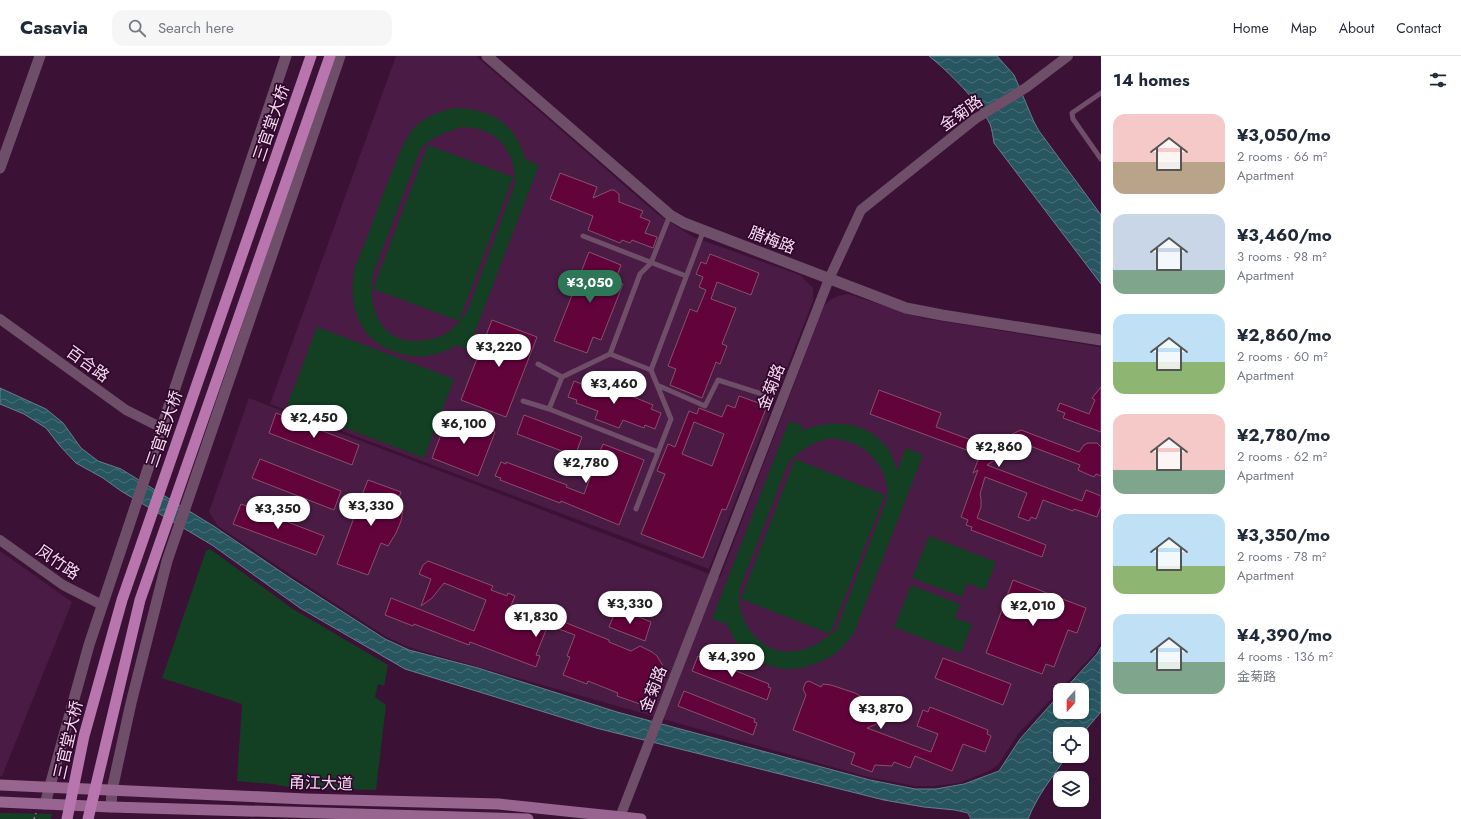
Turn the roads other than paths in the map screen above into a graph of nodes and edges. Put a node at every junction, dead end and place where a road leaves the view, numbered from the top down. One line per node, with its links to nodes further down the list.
1 (40, 56): 10 (street)
2 (286, 56): 27 (street)
3 (311, 56): 39 (main road, 三官堂大桥, bridge)
4 (330, 56): 40 (main road, 三官堂大桥, bridge)
5 (340, 56): 34 (street)
6 (487, 56): 11 (street, 腊梅路)
7 (1068, 56): 16 (street, 金菊路)
8 (1101, 93): 9 (lane)
9 (1101, 159)
10 (0, 168)
11 (670, 215): 12 (street, 腊梅路); 14 (lane)
12 (703, 232): 15 (lane); 16 (street, 腊梅路)
13 (583, 236): 14 (lane)
14 (651, 262): 15 (lane); 19 (lane)
15 (686, 276): 21 (lane)
16 (829, 279): 18 (street, 腊梅路); 38 (street, 金菊路)
17 (0, 319): 27 (street, 百合路)
18 (1101, 340)
19 (610, 354): 21 (lane); 22 (lane)
20 (538, 364): 22 (lane)
21 (651, 370): 23 (lane)
22 (562, 377): 26 (lane)
23 (657, 385): 24 (lane); 28 (lane)
24 (765, 395)
25 (523, 401): 26 (lane)
26 (549, 409): 28 (lane)
27 (162, 428): 31 (street)
28 (658, 452): 29 (lane)
29 (636, 509)
30 (0, 540): 31 (street, 凤竹路)
31 (102, 605): 33 (street)
32 (0, 785): 33 (main road, 甬江大道)
33 (49, 787): 34 (main road, 甬江大道); 36 (street)
34 (112, 790): 37 (street); 38 (main road, 甬江大道)
35 (0, 802): 36 (main road, 甬江大道)
36 (45, 804): 37 (main road, 甬江大道)
37 (111, 807): 41 (main road, 甬江大道)
38 (620, 817): 42 (main road, 甬江大道)
39 (67, 819)
40 (88, 819)
41 (528, 819)
42 (641, 819)

